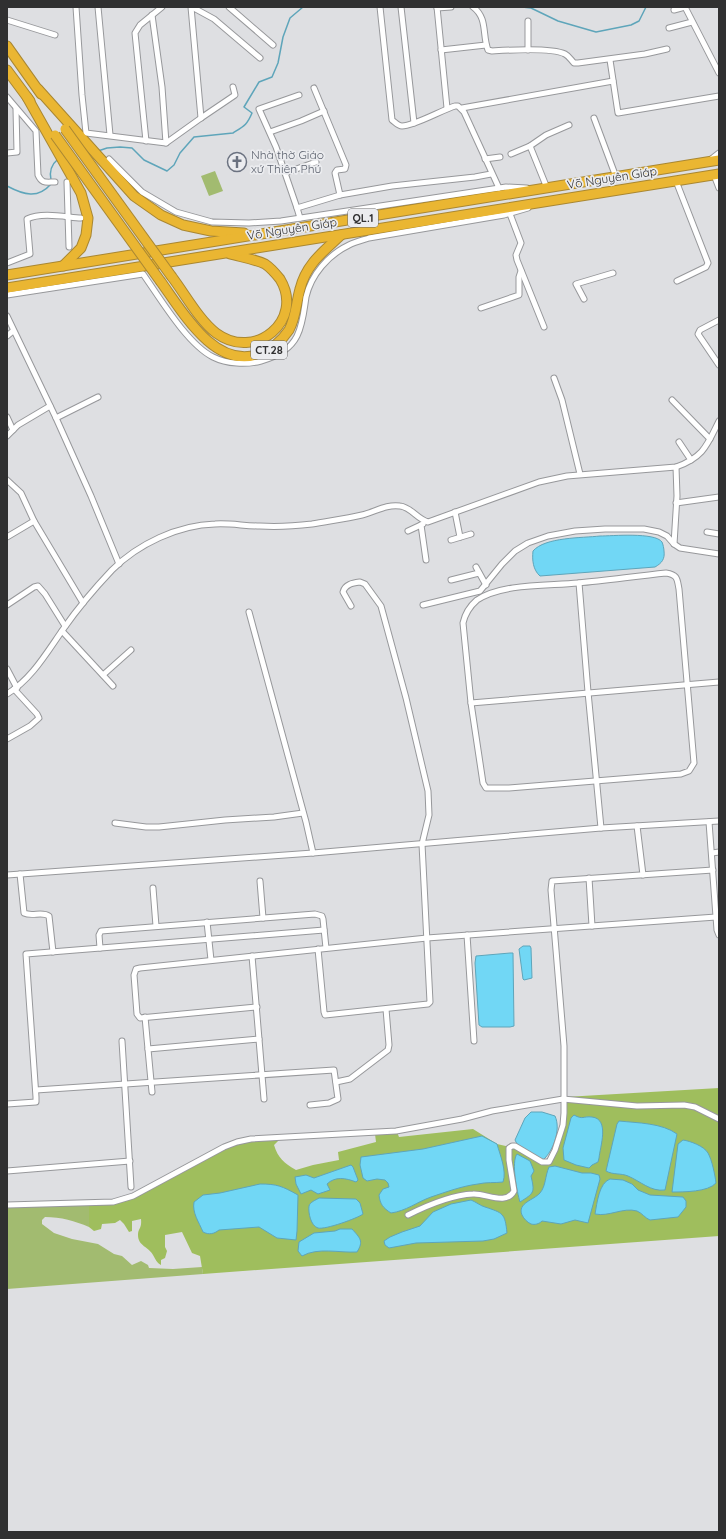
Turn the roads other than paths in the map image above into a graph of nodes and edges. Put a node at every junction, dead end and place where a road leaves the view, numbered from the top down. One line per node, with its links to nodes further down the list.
1 (76, 7): 46 (street)
2 (98, 7): 46 (street)
3 (162, 7): 13 (street)
4 (191, 7): 25 (street); 41 (street)
5 (229, 7): 19 (street)
6 (380, 7): 43 (street)
7 (402, 7): 43 (street)
8 (451, 7): 11 (street)
9 (473, 7): 20 (street)
10 (685, 7): 12 (street); 16 (street)
11 (437, 8): 23 (street)
12 (674, 10)
13 (152, 15): 47 (street); 48 (street)
14 (7, 20): 18 (street)
15 (528, 21): 24 (street)
16 (692, 22): 17 (street); 28 (street)
17 (669, 28)
18 (55, 35)
19 (273, 45)
20 (486, 45): 23 (street); 24 (street)
21 (7, 46): 32 (highway, CT.28)
22 (667, 49): 26 (street)
23 (441, 50): 37 (street)
24 (528, 50): 26 (street)
25 (260, 58)
26 (610, 60): 29 (street)
27 (7, 70): 36 (highway, CT.28)
28 (719, 71)
29 (613, 81): 34 (street); 38 (street)
30 (233, 87): 41 (street)
31 (314, 88): 40 (street)
32 (38, 89): 55 (highway, CT.28); 79 (highway, CT.28, bridge)
33 (298, 95): 45 (street)
34 (719, 96)
35 (7, 97): 39 (street)
36 (27, 97): 76 (highway, CT.28, bridge); 81 (highway, CT.28)
37 (447, 108): 38 (street); 43 (street)
38 (462, 108): 54 (street)
39 (16, 109): 50 (street); 64 (street)
40 (324, 111): 45 (street); 69 (street)
41 (201, 118): 48 (street)
42 (594, 118): 62 (street)
43 (414, 122)
44 (569, 125): 49 (street)
45 (270, 132): 59 (street)
46 (110, 135): 47 (street)
47 (146, 141): 48 (street)
48 (166, 143)
49 (530, 146): 52 (street); 67 (street)
50 (7, 153)
51 (719, 153): 58 (street)
52 (511, 154)
53 (500, 157): 54 (street)
54 (485, 159): 60 (street)
55 (105, 160): 75 (street); 77 (highway, CT.28)
56 (719, 160): 58 (highway, Võ Nguyên Giáp / QL.1)
57 (316, 162): 59 (street)
58 (708, 162): 62 (highway, Võ Nguyên Giáp / QL.1)
59 (285, 172): 71 (street)
60 (491, 174): 66 (street); 69 (street)
61 (716, 174): 63 (highway, Võ Nguyên Giáp / QL.1); 68 (street)
62 (616, 177): 67 (highway, Võ Nguyên Giáp / QL.1)
63 (676, 181): 70 (highway, Võ Nguyên Giáp / QL.1); 85 (street)
64 (55, 182)
65 (67, 182): 73 (street)
66 (499, 188): 67 (street); 75 (street)
67 (546, 188): 77 (highway, Võ Nguyên Giáp / QL.1)
68 (719, 188)
69 (340, 195): 71 (street)
70 (556, 200): 72 (street); 76 (highway, Võ Nguyên Giáp / QL.1)
71 (297, 208): 75 (street)
72 (510, 214): 82 (street); 87 (street)
73 (67, 217): 74 (street); 78 (street); 80 (street)
74 (81, 218)
75 (300, 218)
76 (342, 234): 79 (highway, Võ Nguyên Giáp / QL.1)
77 (251, 236): 81 (highway, Võ Nguyên Giáp / QL.1)
78 (69, 247)
79 (224, 253): 86 (highway, Võ Nguyên Giáp / QL.1)
80 (7, 263)
81 (63, 266): 84 (highway, Võ Nguyên Giáp / QL.1)
82 (521, 271): 89 (street); 92 (street)
83 (612, 273): 88 (street)
84 (7, 275)
85 (677, 280)
86 (7, 288)
87 (7, 295)
88 (584, 299)
89 (480, 308)
90 (7, 316): 93 (street)
91 (719, 320): 95 (street)
92 (544, 327)
93 (13, 331): 94 (street); 99 (street)
94 (7, 336)
95 (719, 365)
96 (554, 378): 111 (street)
97 (98, 398): 101 (street)
98 (672, 400): 107 (street)
99 (50, 406): 101 (street); 104 (street)
100 (7, 416): 104 (street)
101 (56, 418): 129 (street)
102 (719, 420): 103 (street)
103 (716, 428): 105 (street); 107 (street)
104 (13, 430): 106 (street)
105 (719, 433)
106 (7, 436)
107 (710, 439): 109 (street)
108 (679, 442): 109 (street)
109 (691, 460): 110 (street)
110 (676, 467): 111 (street); 114 (street)
111 (580, 474): 115 (street)
112 (7, 480): 116 (street)
113 (719, 497): 114 (street)
114 (676, 503): 126 (street)
115 (455, 512): 117 (street); 124 (street)
116 (34, 521): 123 (street); 135 (street)
117 (428, 522): 118 (street); 129 (street)
118 (420, 525): 119 (street); 128 (street)
119 (408, 531)
120 (707, 532): 122 (street)
121 (471, 534): 124 (street)
122 (719, 534)
123 (7, 537)
124 (460, 537): 125 (street)
125 (451, 540)
126 (674, 544): 127 (street); 134 (street)
127 (719, 554)
128 (426, 560)
129 (119, 564): 135 (street)
130 (476, 567): 131 (street)
131 (479, 572): 132 (street); 134 (street)
132 (451, 580)
133 (579, 583): 145 (street); 148 (street); 150 (street)
134 (486, 585): 137 (street)
135 (83, 603): 140 (street)
136 (7, 605): 140 (street)
137 (423, 605)
138 (351, 606): 159 (street)
139 (249, 612): 153 (street)
140 (64, 629): 143 (street); 147 (street)
141 (131, 650): 143 (street)
142 (7, 669): 147 (street)
143 (103, 675): 146 (street)
144 (719, 682): 145 (street)
145 (688, 684): 148 (street); 152 (street)
146 (113, 686)
147 (16, 689): 149 (street); 151 (street)
148 (588, 692): 150 (street); 152 (street)
149 (7, 694)
150 (471, 703): 152 (street)
151 (7, 739)
152 (596, 781): 158 (street)
153 (303, 813): 156 (street); 161 (street)
154 (719, 821): 155 (street)
155 (709, 822): 157 (street); 162 (street)
156 (115, 823)
157 (637, 826): 158 (street); 166 (street)
158 (602, 828): 159 (street)
159 (422, 844): 161 (street); 179 (street)
160 (719, 852): 162 (street)
161 (313, 853): 164 (street)
162 (712, 853): 163 (street)
163 (713, 870): 166 (street); 170 (street)
164 (20, 874): 165 (street); 184 (street)
165 (7, 875)
166 (642, 875): 167 (street)
167 (589, 878): 174 (street); 175 (street)
168 (260, 881): 171 (street)
169 (153, 888): 173 (street)
170 (716, 917): 174 (street); 178 (street)
171 (263, 918): 172 (street); 176 (street)
172 (207, 922): 173 (street); 180 (street)
173 (156, 926): 181 (street)
174 (592, 926): 175 (street)
175 (555, 929): 177 (street); 200 (street)
176 (324, 930): 180 (street); 182 (street)
177 (468, 935): 179 (street); 192 (street)
178 (719, 935)
179 (427, 938): 182 (street); 188 (street)
180 (208, 939): 181 (street); 186 (street)
181 (100, 948): 184 (street)
182 (326, 948): 183 (street)
183 (318, 949): 185 (street); 188 (street)
184 (53, 952): 198 (street)
185 (252, 956): 186 (street); 187 (street)
186 (210, 960): 189 (street)
187 (257, 1007): 189 (street); 190 (street)
188 (386, 1009): 196 (street)
189 (145, 1017): 193 (street)
190 (259, 1039): 193 (street); 194 (street)
191 (122, 1041): 197 (street)
192 (474, 1041)
193 (148, 1049): 195 (street)
194 (262, 1074): 195 (street); 196 (street); 201 (street)
195 (151, 1082): 197 (street); 199 (street)
196 (336, 1082): 203 (street)
197 (125, 1084): 198 (street); 205 (street)
198 (36, 1090): 202 (street)
199 (152, 1092)
200 (563, 1098): 204 (street); 208 (street); 209 (street)
201 (264, 1099)
202 (7, 1104)
203 (310, 1105)
204 (719, 1118)
205 (130, 1161): 206 (street); 207 (street)
206 (7, 1170)
207 (131, 1187)
208 (7, 1205)
209 (408, 1215)

